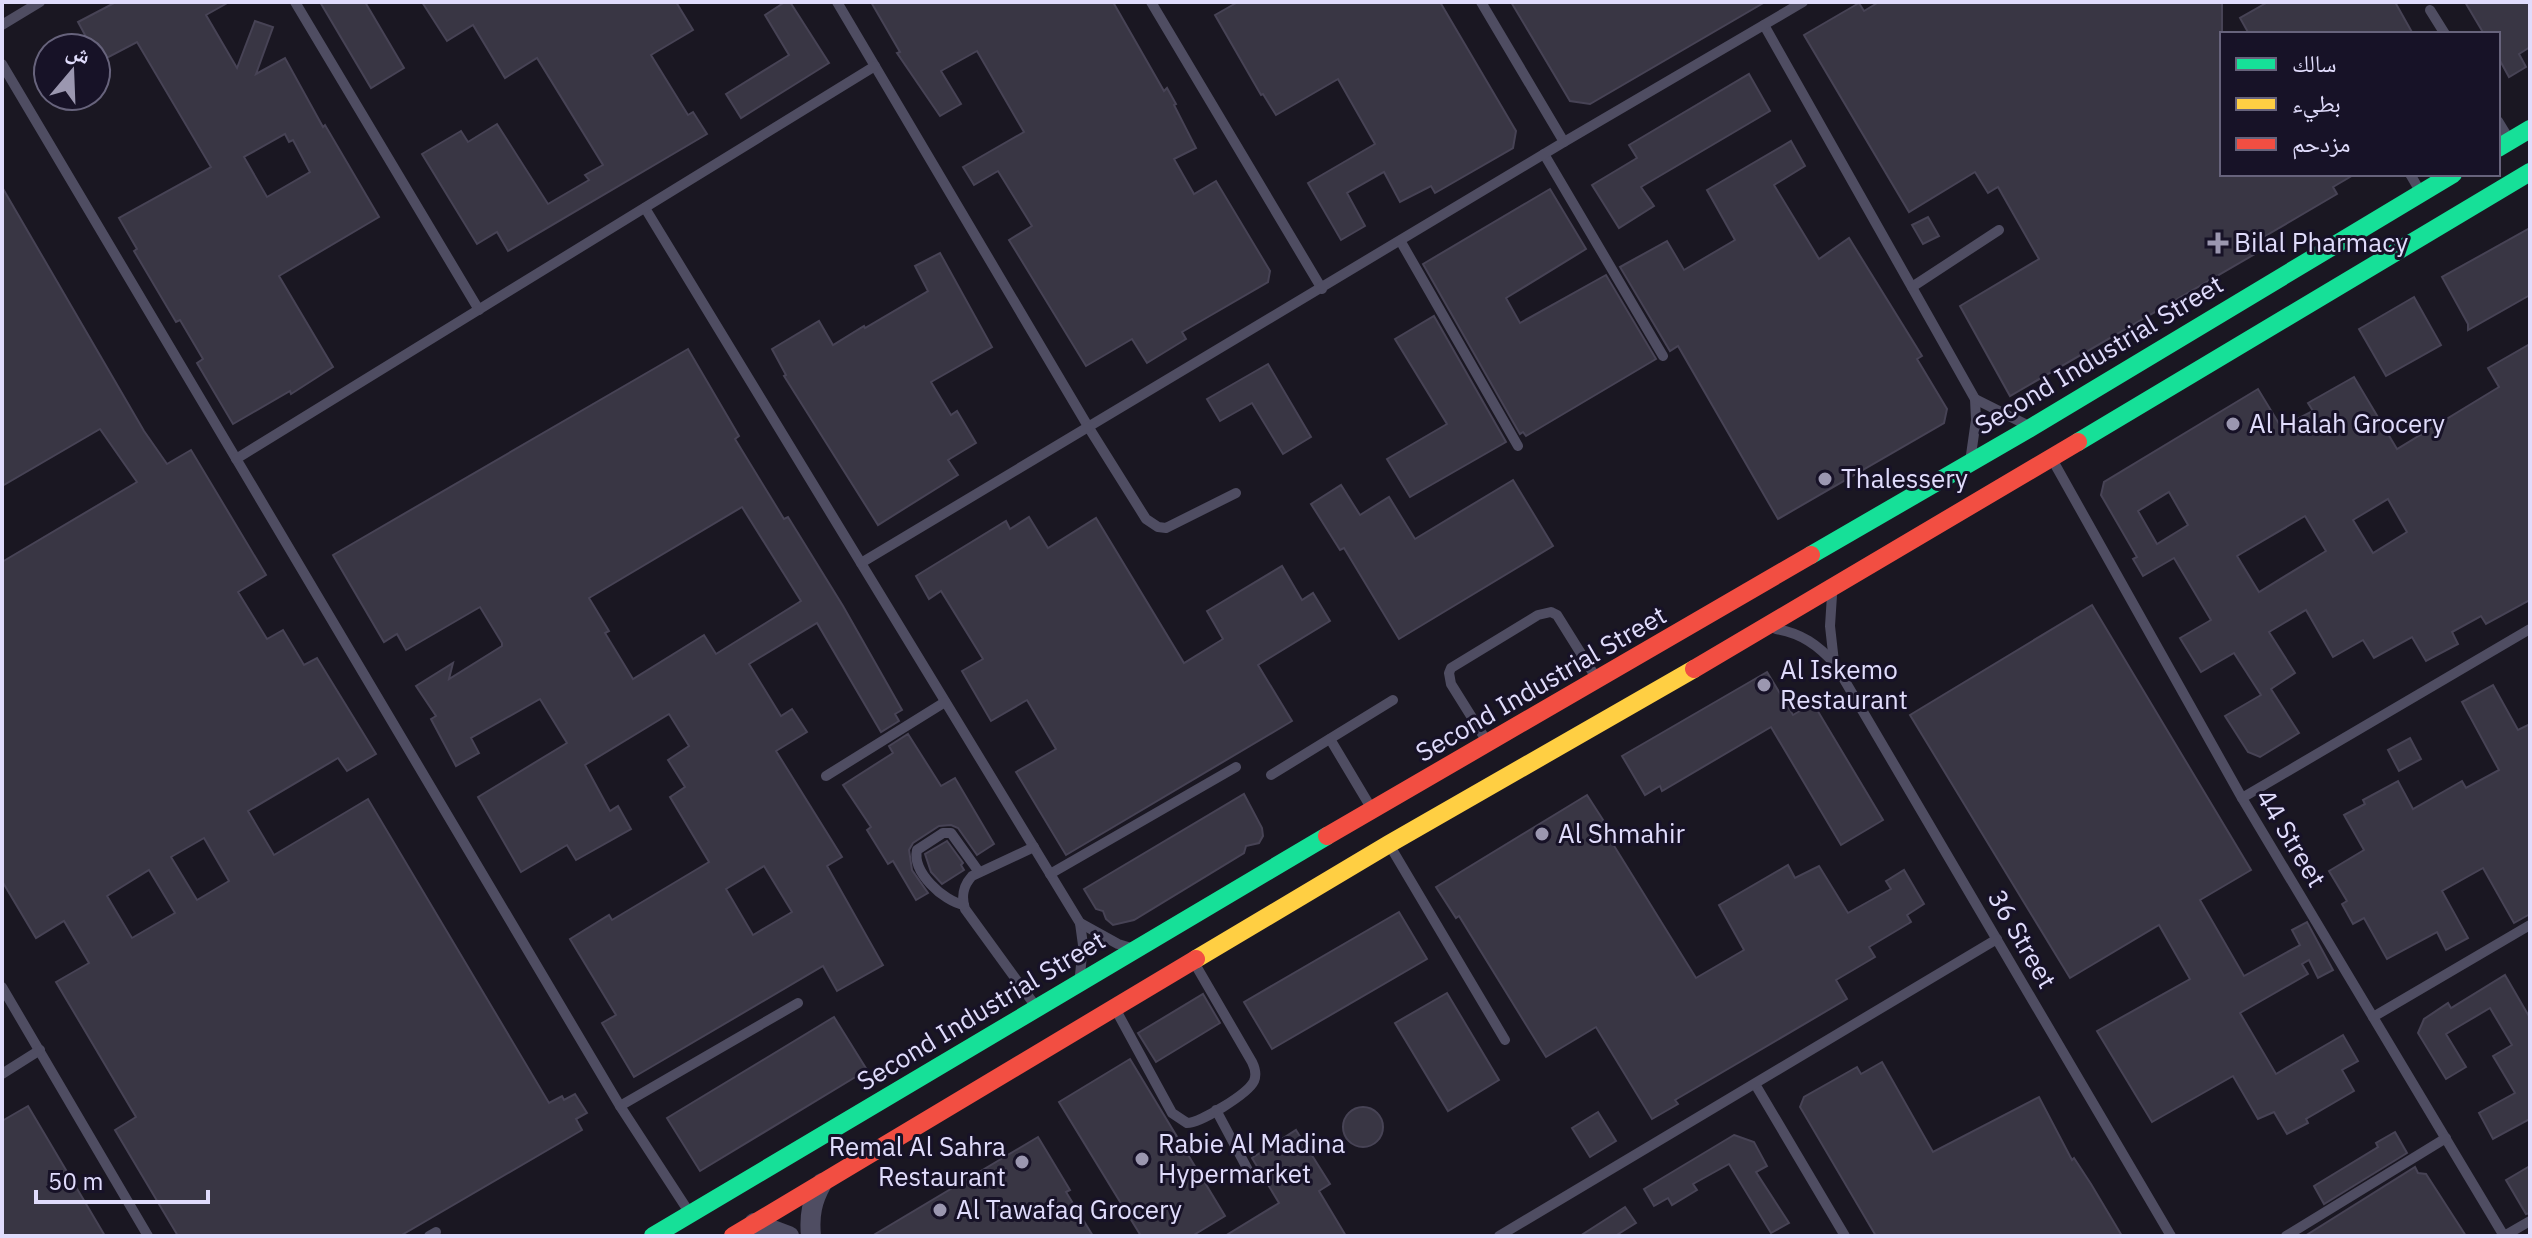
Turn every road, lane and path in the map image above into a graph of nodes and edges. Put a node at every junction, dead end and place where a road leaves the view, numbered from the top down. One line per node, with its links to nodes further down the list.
1 (40, 2): 8 (lane)
2 (295, 2): 26 (lane)
3 (837, 2): 12 (lane)
4 (1151, 2): 25 (lane)
5 (1481, 2): 14 (lane)
6 (1803, 2): 9 (lane)
7 (2430, 10): 10 (lane)
8 (2, 25)
9 (1764, 25): 14 (lane); 24 (lane)
10 (2444, 32)
11 (2, 64): 33 (lane)
12 (875, 66): 21 (lane); 30 (lane)
13 (2530, 129): 15 (main road)
14 (1564, 142): 16 (lane)
15 (2504, 144)
16 (1544, 154): 23 (lane); 27 (lane)
17 (2530, 172): 32 (main road)
18 (2411, 176): 20 (lane)
19 (2450, 176): 20 (main road, Second Industrial Street)
20 (2421, 193): 29 (main road, Second Industrial Street)
21 (645, 208): 26 (lane); 36 (lane)
22 (1999, 230): 24 (lane)
23 (1401, 242): 25 (lane); 31 (lane)
24 (1912, 287): 28 (lane)
25 (1322, 289): 30 (lane)
26 (479, 310): 33 (lane)
27 (1663, 356)
28 (1975, 399): 29 (lane); 34 (lane)
29 (2032, 427): 34 (main road, Second Industrial Street)
30 (1089, 428): 35 (lane); 36 (lane)
31 (1518, 446)
32 (2051, 457): 37 (main road); 49 (lane, 44 Street)
33 (236, 459): 71 (lane)
34 (1969, 462): 41 (main road, Second Industrial Street)
35 (1236, 493)
36 (861, 563): 43 (lane)
37 (1833, 589): 38 (main road); 40 (lane, 36 Street)
38 (1767, 627): 40 (lane, 36 Street); 51 (main road)
39 (2530, 629): 49 (lane)
40 (1835, 664): 58 (lane, 36 Street)
41 (1598, 681): 45 (main road, Second Industrial Street); 45 (lane)
42 (1393, 700): 44 (lane)
43 (945, 702): 48 (lane); 52 (lane)
44 (1330, 739): 47 (lane); 50 (lane)
45 (1489, 745): 50 (main road, Second Industrial Street)
46 (1236, 767): 54 (lane)
47 (1271, 775)
48 (826, 776)
49 (2242, 798): 66 (lane, 44 Street)
50 (1373, 811): 59 (main road, Second Industrial Street)
51 (1389, 844): 60 (main road); 67 (lane)
52 (1034, 847): 53 (lane); 54 (lane)
53 (979, 872): 55 (lane); 55 (lane)
54 (1050, 874): 56 (lane)
55 (964, 905): 65 (lane)
56 (1080, 923): 59 (lane); 61 (lane)
57 (2530, 925): 66 (lane)
58 (1997, 939): 70 (lane); 86 (lane, 36 Street)
59 (1135, 949): 61 (main road, Second Industrial Street)
60 (1193, 960): 64 (main road); 72 (lane)
61 (1079, 983): 65 (main road, Second Industrial Street)
62 (2, 987): 68 (lane)
63 (798, 1003): 71 (lane)
64 (1114, 1006): 72 (lane); 75 (main road)
65 (1038, 1008): 76 (main road, Second Industrial Street)
66 (2373, 1017): 73 (lane, 44 Street)
67 (1505, 1040)
68 (40, 1050): 69 (lane); 79 (lane)
69 (2, 1074)
70 (1755, 1084): 84 (lane); 85 (lane)
71 (620, 1106): 76 (lane)
72 (1216, 1110): 74 (lane)
73 (2446, 1138): 87 (lane); 88 (lane, 44 Street)
74 (1248, 1170)
75 (823, 1182): 78 (main road); 83 (street)
76 (691, 1214): 80 (main road, Second Industrial Street)
77 (2530, 1221): 88 (lane)
78 (754, 1223): 81 (main road); 82 (street)
79 (148, 1236)
80 (653, 1236)
81 (733, 1236)
82 (789, 1236)
83 (811, 1236)
84 (1499, 1236)
85 (1845, 1236)
86 (2171, 1236)
87 (2286, 1236)
88 (2504, 1236)

